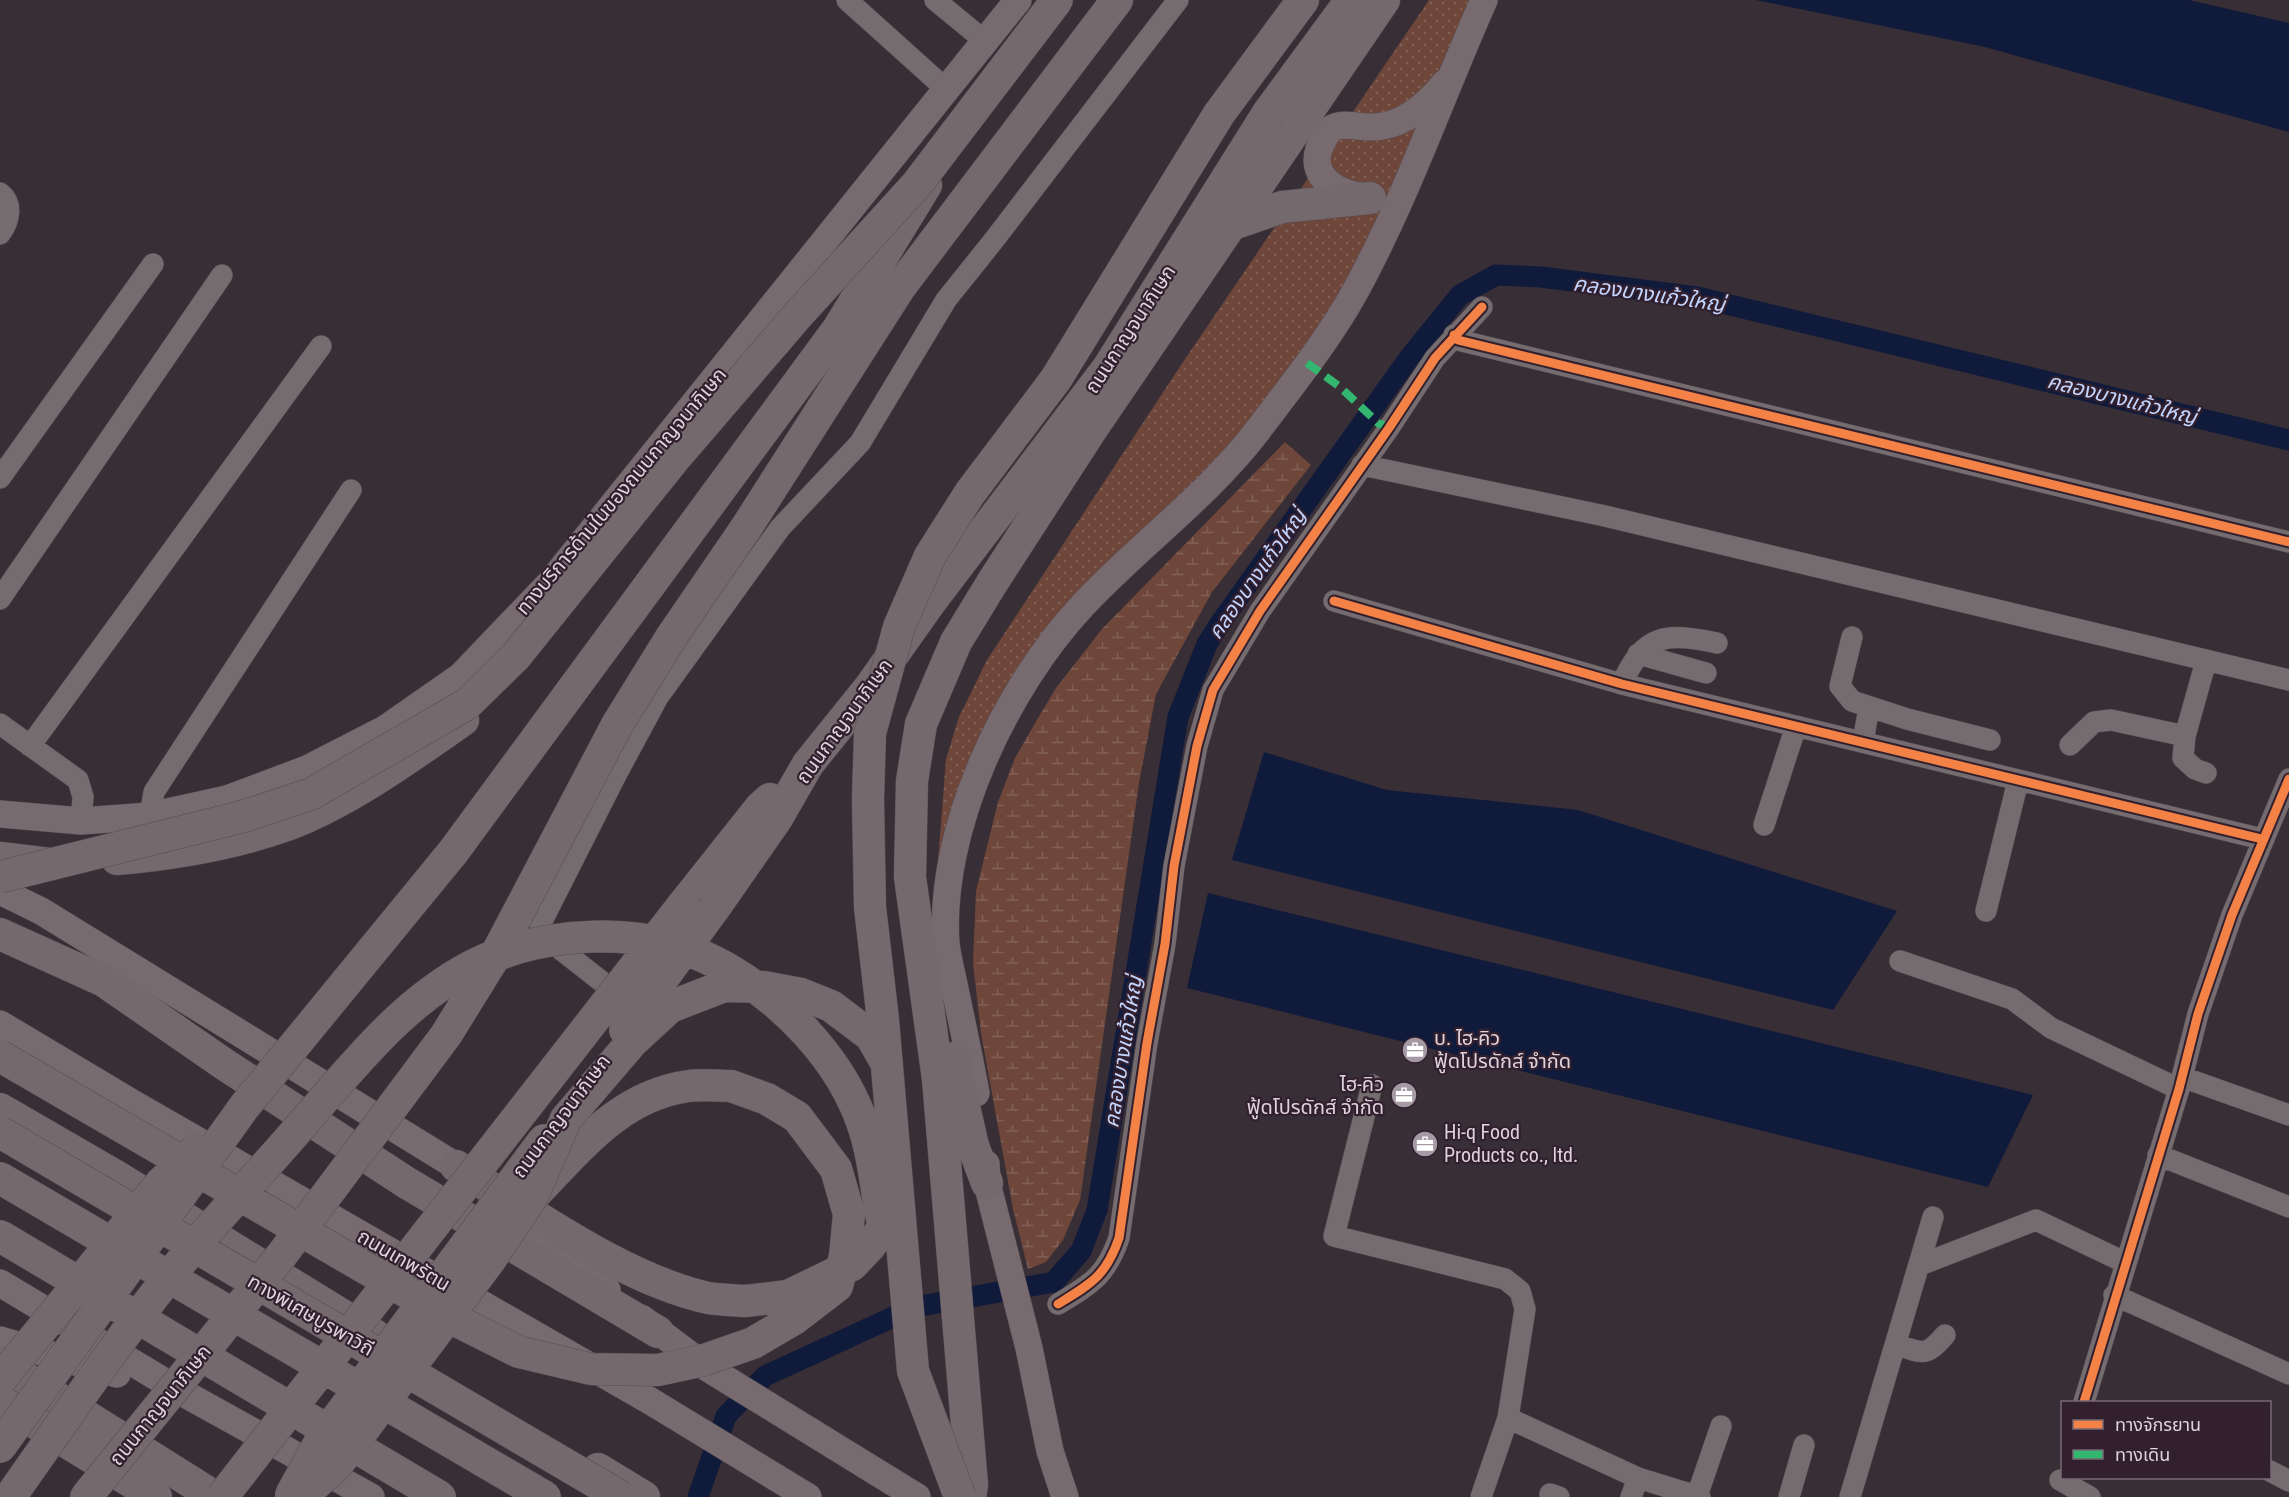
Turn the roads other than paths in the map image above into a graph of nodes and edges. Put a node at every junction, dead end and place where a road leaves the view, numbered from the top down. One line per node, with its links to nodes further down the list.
1 (847, 0): 14 (street)
2 (935, 0): 12 (street)
3 (1018, 0): 12 (main road, ทางบริการด้านในของถนนกาญจนาภิเษก)
4 (1057, 0): 58 (highway, bridge)
5 (1072, 0): 16 (highway)
6 (1117, 0): 108 (highway, ถนนกาญจนาภิเษก, bridge)
7 (1178, 0): 63 (street)
8 (1303, 0): 91 (highway, bridge)
9 (1351, 0): 47 (highway, ถนนกาญจนาภิเษก)
10 (1384, 0): 19 (highway)
11 (1484, 0): 13 (main road)
12 (986, 42): 14 (main road, ทางบริการด้านในของถนนกาญจนาภิเษก)
13 (1453, 73): 15 (main road); 18 (main road)
14 (947, 90): 52 (main road, ทางบริการด้านในของถนนกาญจนาภิเษก)
15 (1413, 176): 18 (main road); 75 (main road)
16 (927, 184): 56 (highway); 68 (highway, bridge)
17 (0, 193): 20 (street)
18 (1370, 198): 19 (highway)
19 (1233, 224): 57 (highway)
20 (0, 234)
21 (153, 264): 27 (street)
22 (222, 275): 30 (street)
23 (1482, 307): 24 (street)
24 (1454, 335): 26 (street); 29 (street)
25 (321, 346): 46 (street)
26 (1362, 465): 35 (street); 85 (street)
27 (0, 478)
28 (351, 490): 52 (street)
29 (2289, 542)
30 (0, 599)
31 (1334, 601): 38 (street)
32 (1852, 637): 39 (street)
33 (1717, 642): 34 (street)
34 (1638, 654): 36 (street); 38 (street)
35 (2206, 661): 37 (street); 42 (street)
36 (1706, 673)
37 (2289, 680)
38 (1622, 684): 41 (street)
39 (1869, 707): 43 (street); 44 (street)
40 (0, 724): 46 (street)
41 (1796, 726): 44 (street); 54 (street)
42 (2185, 736): 45 (street); 48 (street)
43 (1990, 740)
44 (1863, 742): 50 (street)
45 (2070, 745)
46 (30, 746): 53 (street)
47 (808, 764): 111 (highway, bridge); 112 (highway, ถนนกาญจนาภิเษก, bridge)
48 (2206, 773)
49 (2289, 779): 55 (street)
50 (2018, 781): 55 (street); 60 (street)
51 (0, 814): 53 (main road, ทางบริการด้านในของถนนกาญจนาภิเษก)
52 (150, 816): 53 (main road, ทางบริการด้านในของถนนกาญจนาภิเษก)
53 (81, 821)
54 (1764, 825)
55 (2262, 839): 66 (street)
56 (0, 858)
57 (910, 877): 75 (highway); 121 (highway)
58 (0, 878)
59 (0, 891): 73 (main road)
60 (1986, 911)
61 (0, 934): 86 (highway)
62 (1899, 961): 66 (street)
63 (601, 981)
64 (0, 1024): 118 (main road, ถนนเทพรัตน)
65 (0, 1056): 77 (highway, bridge)
66 (2180, 1083): 70 (street); 72 (street)
67 (1372, 1084): 97 (street)
68 (244, 1107): 93 (highway, bridge); 100 (highway, bridge)
69 (0, 1109): 105 (highway)
70 (2289, 1115)
71 (0, 1132): 105 (highway, ทางพิเศษบูรพาวิถี, bridge)
72 (2158, 1155): 78 (street); 81 (street)
73 (456, 1166): 77 (highway, bridge); 86 (main road)
74 (0, 1178): 117 (highway, ทางพิเศษบูรพาวิถี, bridge)
75 (987, 1183): 122 (main road)
76 (0, 1190): 116 (highway)
77 (532, 1197): 113 (highway, bridge)
78 (2289, 1207)
79 (1933, 1217): 82 (street)
80 (0, 1236): 115 (highway, bridge)
81 (2124, 1262): 82 (street); 84 (street)
82 (1920, 1265): 89 (street)
83 (0, 1283): 94 (main road)
84 (2114, 1295): 92 (street); 96 (street)
85 (1058, 1304)
86 (657, 1332): 119 (main road)
87 (1945, 1335): 89 (street)
88 (0, 1340): 94 (main road)
89 (1896, 1344): 125 (street)
90 (0, 1362): 110 (highway)
91 (914, 1371): 107 (highway, bridge); 120 (highway, bridge)
92 (2289, 1374)
93 (0, 1380)
94 (185, 1394): 114 (main road)
95 (0, 1401): 109 (highway)
96 (2084, 1401)
97 (1508, 1418): 103 (street); 123 (street)
98 (1721, 1426): 106 (street)
99 (1804, 1445): 124 (street)
100 (0, 1447)
101 (2271, 1472): 102 (street)
102 (2289, 1481)
103 (1634, 1488): 106 (street)
104 (2056, 1489): 126 (street)
105 (632, 1494)
106 (1699, 1496)
107 (10, 1497)
108 (86, 1497)
109 (156, 1497)
110 (215, 1497)
111 (222, 1497)
112 (289, 1497)
113 (301, 1497)
114 (371, 1497)
115 (440, 1497)
116 (519, 1497)
117 (545, 1497)
118 (808, 1497)
119 (916, 1497)
120 (960, 1497)
121 (970, 1497)
122 (1065, 1497)
123 (1481, 1497)
124 (1789, 1497)
125 (1850, 1497)
126 (2090, 1497)

